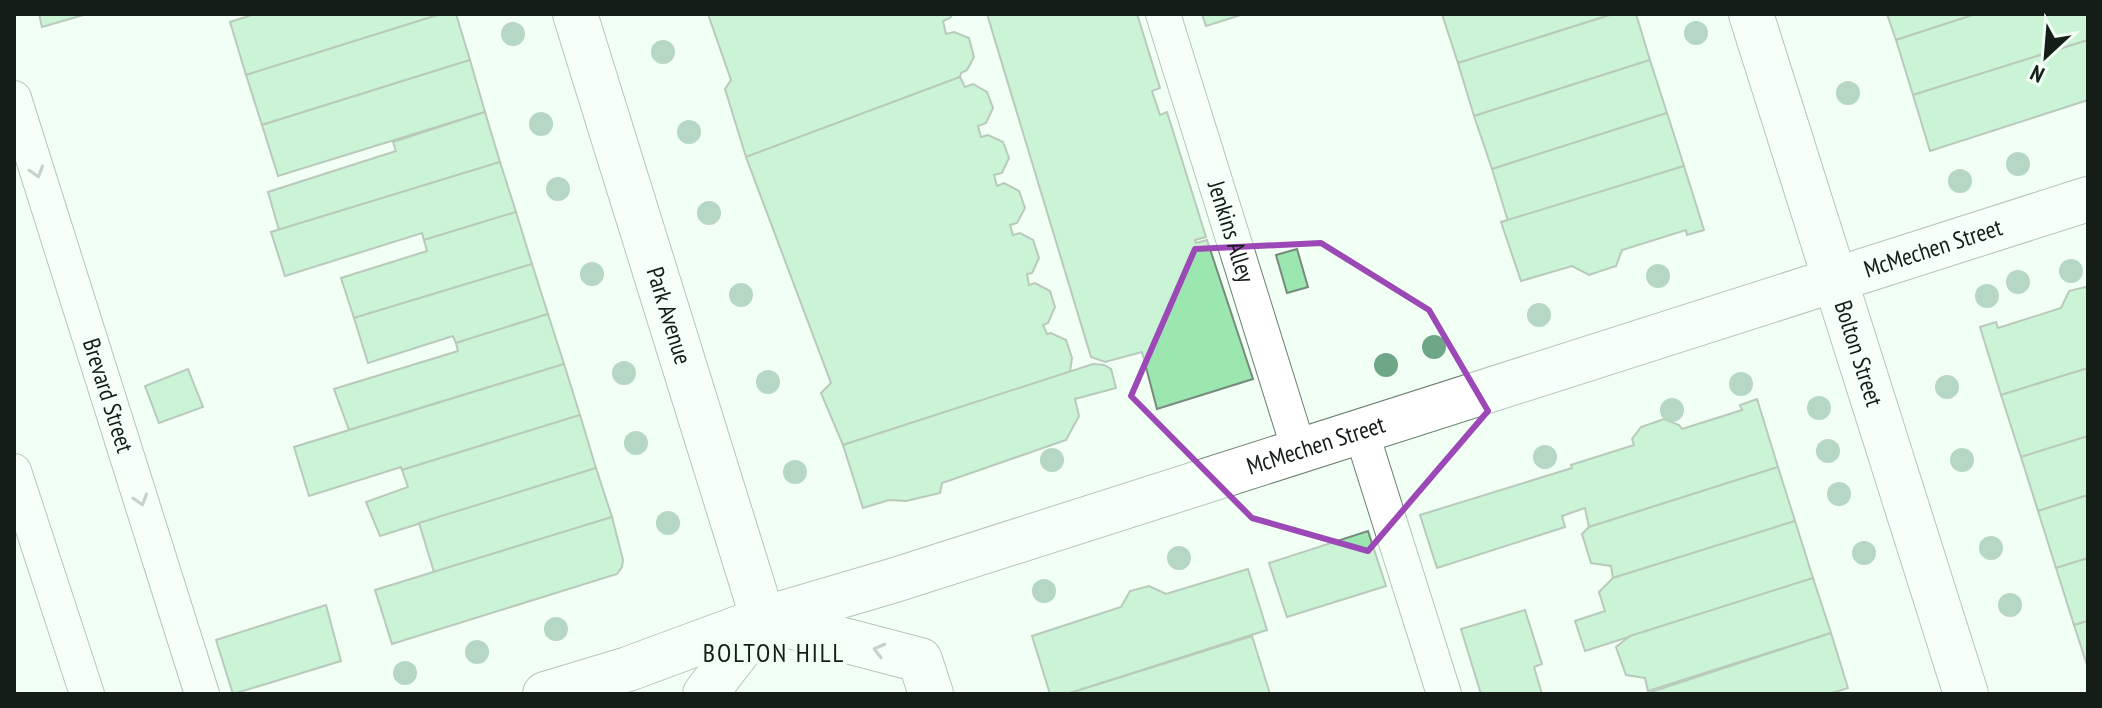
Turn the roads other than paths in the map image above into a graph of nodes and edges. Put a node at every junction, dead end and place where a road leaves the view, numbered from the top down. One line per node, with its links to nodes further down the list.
1 (575, 14): 10 (street, Park Avenue)
2 (1163, 14): 8 (lane, Jenkins Alley)
3 (1751, 14): 6 (street, Bolton Street)
4 (14, 98): 12 (lane, Brevard Street, one-way to 12)
5 (2088, 199): 6 (street, McMechen Street)
6 (1835, 279): 7 (street, McMechen Street); 17 (street, Bolton Street)
7 (1361, 431): 8 (street, McMechen Street); 16 (lane)
8 (1299, 450): 10 (street, McMechen Street)
9 (14, 471): 11 (lane)
10 (763, 619): 13 (street, McMechen Street); 14 (street); 15 (street, one-way to 10)
11 (87, 694)
12 (202, 694)
13 (545, 694)
14 (705, 694)
15 (931, 694)
16 (1444, 694)
17 (1966, 694)

